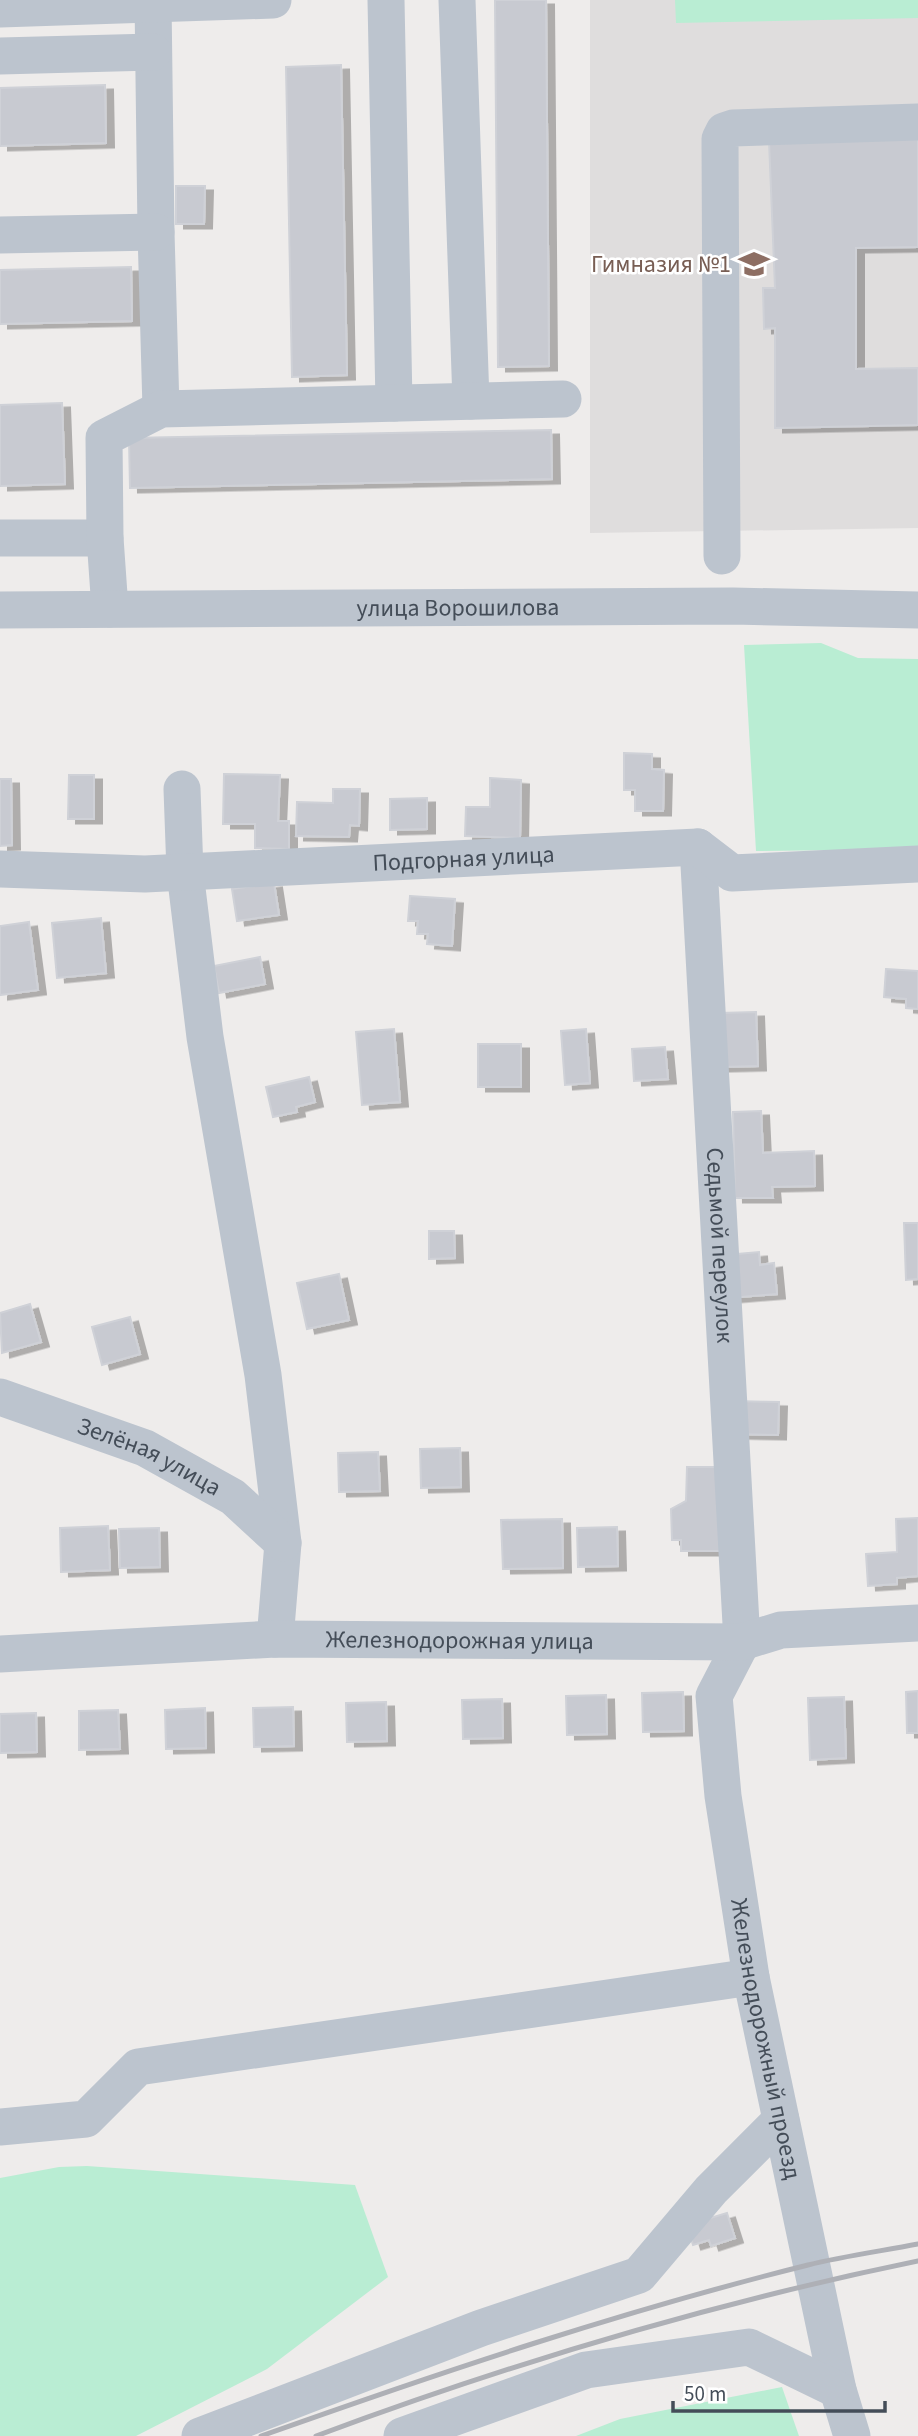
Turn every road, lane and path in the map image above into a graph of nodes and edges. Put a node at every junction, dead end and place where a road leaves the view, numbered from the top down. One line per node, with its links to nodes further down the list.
1 (273, 0): 4 (street)
2 (386, 0): 13 (street)
3 (457, 0): 12 (street)
4 (154, 2): 5 (street); 6 (street)
5 (0, 9)
6 (153, 52): 7 (street); 9 (street)
7 (0, 56)
8 (918, 122): 17 (street)
9 (156, 232): 10 (street); 14 (street)
10 (0, 235)
11 (563, 399): 12 (street)
12 (471, 401): 13 (street)
13 (394, 403): 14 (street)
14 (161, 408): 16 (street)
15 (0, 538): 16 (street)
16 (105, 538): 18 (street)
17 (722, 556)
18 (110, 609): 19 (street, улица Ворошилова); 20 (street, улица Ворошилова)
19 (0, 610)
20 (918, 610)
21 (182, 789): 26 (street)
22 (698, 847): 23 (street, Подгорная улица); 24 (street); 32 (street, Седьмой переулок)
23 (431, 860): 26 (street, Подгорная улица); 27 (street)
24 (918, 864)
25 (0, 869): 26 (street, Подгорная улица)
26 (185, 872): 29 (street)
27 (0, 887)
28 (0, 1397): 29 (street, Зелёная улица)
29 (283, 1544): 31 (street)
30 (918, 1623): 32 (street, Железнодорожная улица)
31 (275, 1639): 32 (street, Железнодорожная улица); 33 (street, Железнодорожная улица)
32 (742, 1643): 34 (street, Железнодорожный проезд)
33 (0, 1654)
34 (751, 1977): 35 (street, Железнодорожный проезд); 36 (street)
35 (781, 2120): 37 (street, Железнодорожный проезд); 38 (street)
36 (0, 2127)
37 (838, 2390): 39 (street); 40 (street, Железнодорожный проезд)
38 (200, 2436)
39 (402, 2436)
40 (852, 2436)

